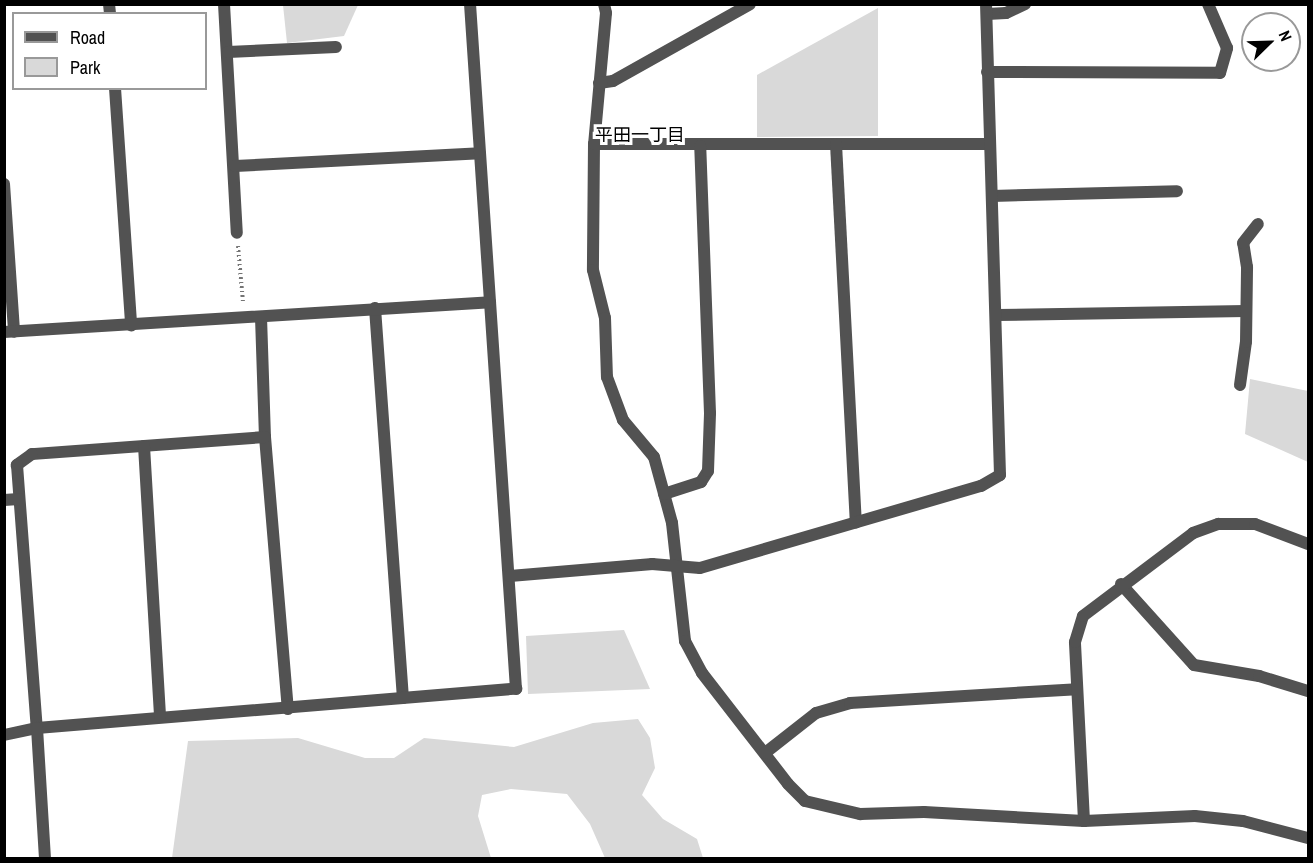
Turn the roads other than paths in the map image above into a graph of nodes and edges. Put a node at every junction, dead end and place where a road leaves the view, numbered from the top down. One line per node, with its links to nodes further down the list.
1 (224, 4): 9 (street)
2 (470, 4): 17 (street)
3 (604, 4): 11 (street)
4 (750, 4): 11 (street)
5 (1025, 4): 7 (street)
6 (1208, 4): 10 (street)
7 (986, 9): 10 (street)
8 (336, 47): 9 (street)
9 (228, 52): 18 (street)
10 (987, 72): 15 (street)
11 (598, 83): 13 (street)
12 (115, 90): 29 (street)
13 (594, 144): 16 (street); 34 (street)
14 (836, 144): 15 (street); 16 (street); 37 (street)
15 (990, 144): 21 (street)
16 (700, 146): 34 (street)
17 (480, 153): 18 (street); 24 (street)
18 (235, 166): 23 (street)
19 (4, 184): 30 (street)
20 (1177, 192): 21 (street)
21 (992, 196): 27 (street)
22 (1258, 224): 26 (street)
23 (237, 233)
24 (490, 302): 25 (street); 40 (street)
25 (375, 308): 28 (street); 44 (street)
26 (1246, 311): 27 (street); 31 (street)
27 (997, 315): 37 (street)
28 (261, 317): 29 (street); 32 (street)
29 (131, 325): 30 (street)
30 (9, 332)
31 (1240, 385)
32 (265, 437): 33 (street); 45 (street)
33 (144, 446): 35 (street); 46 (street)
34 (664, 494): 39 (street)
35 (19, 499): 36 (street); 47 (street)
36 (4, 500)
37 (856, 522): 39 (street)
38 (1308, 544): 41 (street)
39 (679, 567): 40 (street); 49 (street)
40 (510, 576): 44 (street)
41 (1121, 584): 42 (street); 43 (street)
42 (1077, 688): 49 (street); 50 (street)
43 (1308, 691)
44 (403, 698): 45 (street)
45 (288, 709): 46 (street)
46 (160, 717): 47 (street)
47 (37, 728): 48 (street); 52 (street)
48 (4, 735)
49 (765, 753): 50 (street)
50 (1084, 821): 51 (street)
51 (1308, 838)
52 (45, 858)

